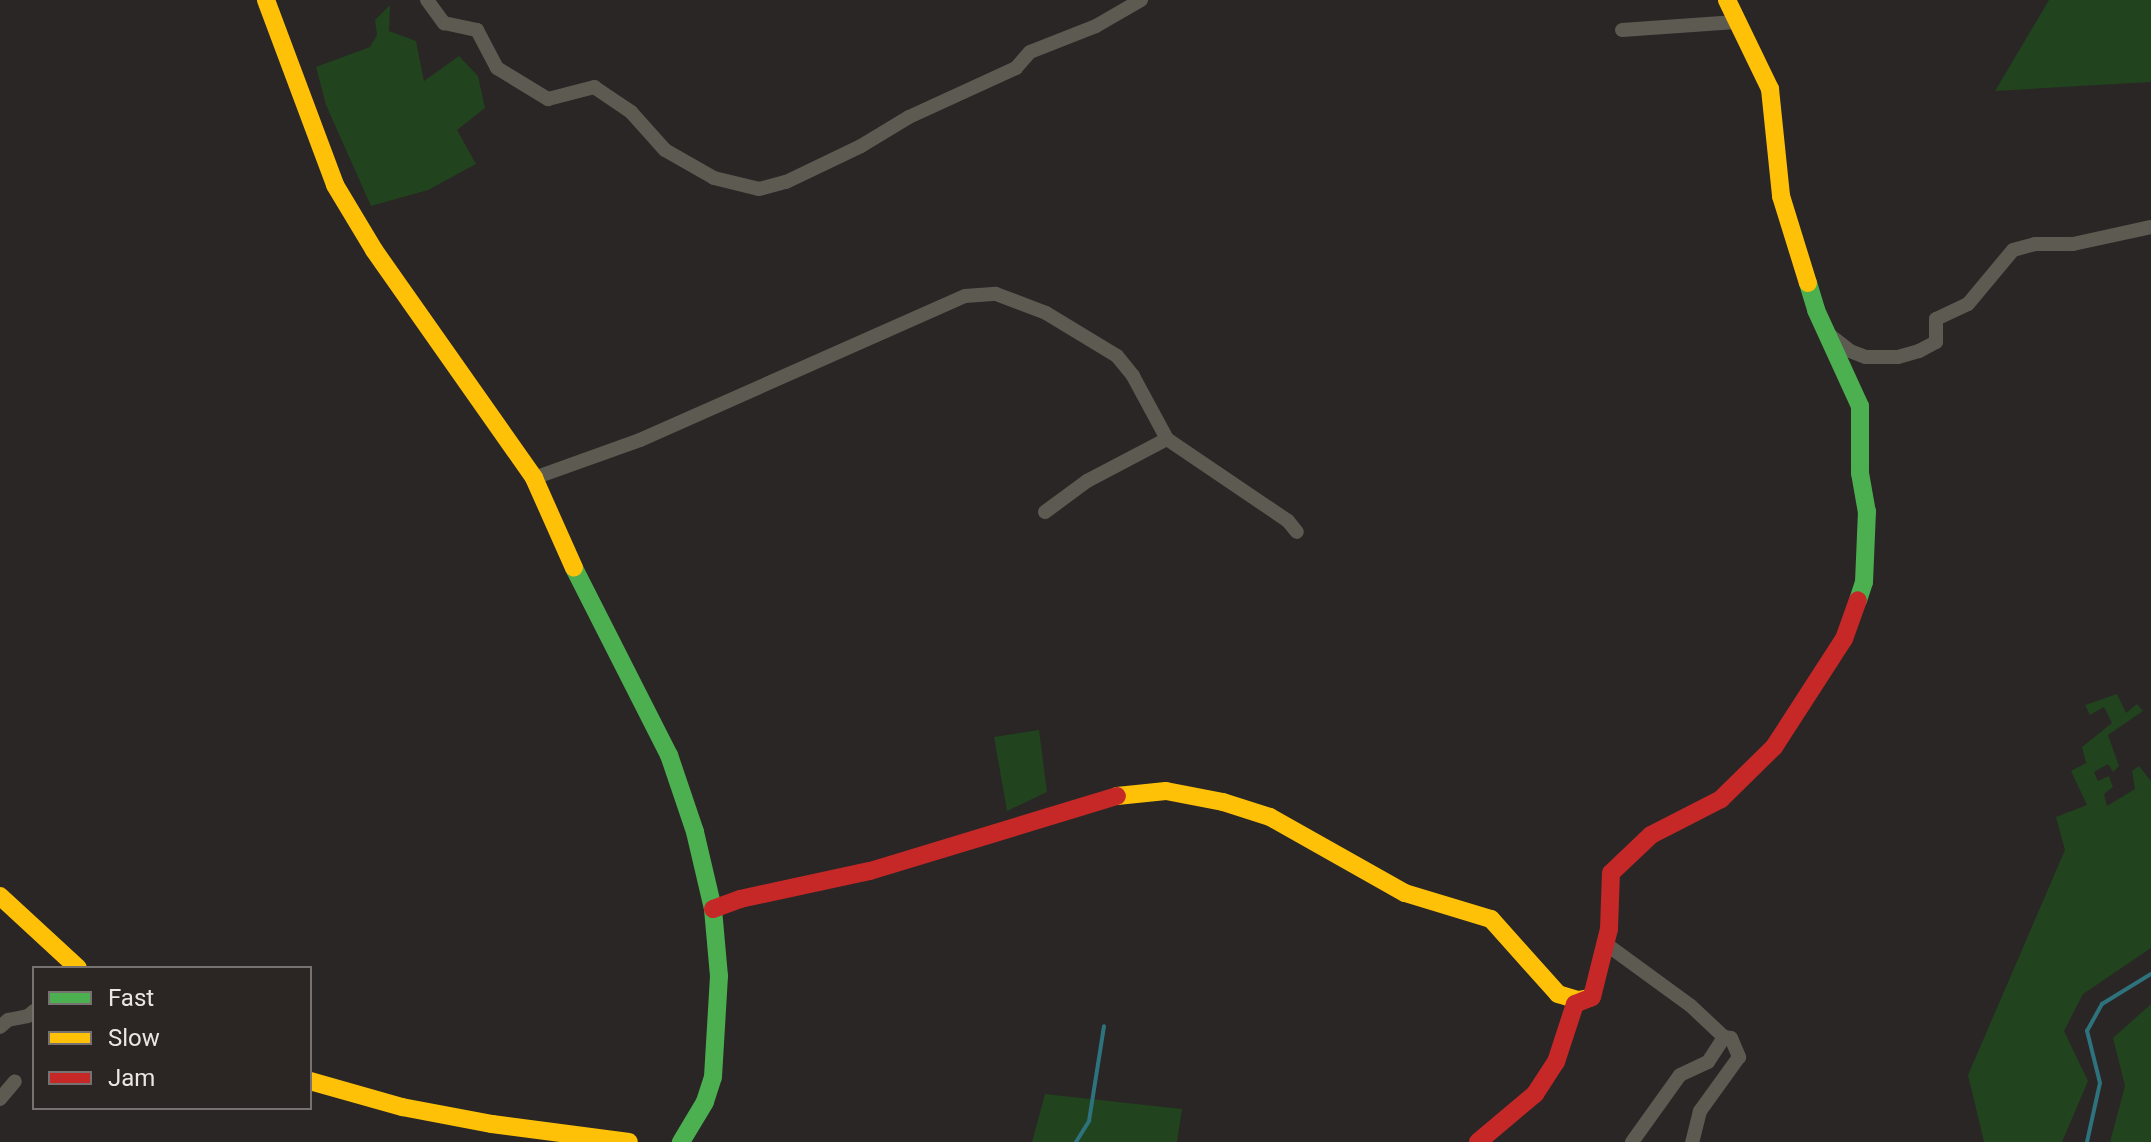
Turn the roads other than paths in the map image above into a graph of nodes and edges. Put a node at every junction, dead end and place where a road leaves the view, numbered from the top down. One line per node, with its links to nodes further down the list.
1 (266, 0): 10 (street)
2 (427, 0): 3 (street)
3 (1141, 0)
4 (1727, 0): 5 (street)
5 (1736, 22): 6 (street); 8 (street)
6 (1622, 30)
7 (2151, 227): 8 (street)
8 (1824, 331): 15 (street)
9 (1167, 439): 10 (street); 11 (street); 12 (street)
10 (534, 478): 14 (street)
11 (1045, 512)
12 (1297, 532)
13 (0, 896): 16 (street)
14 (713, 909): 17 (street); 25 (street)
15 (1606, 944): 17 (street); 20 (street)
16 (68, 964)
17 (1592, 997): 26 (street)
18 (32, 1013): 19 (street)
19 (0, 1027)
20 (1724, 1037): 27 (street); 28 (street)
21 (15, 1081): 23 (street)
22 (312, 1082): 24 (street)
23 (0, 1099)
24 (629, 1142)
25 (681, 1142)
26 (1478, 1142)
27 (1632, 1142)
28 (1692, 1142)

